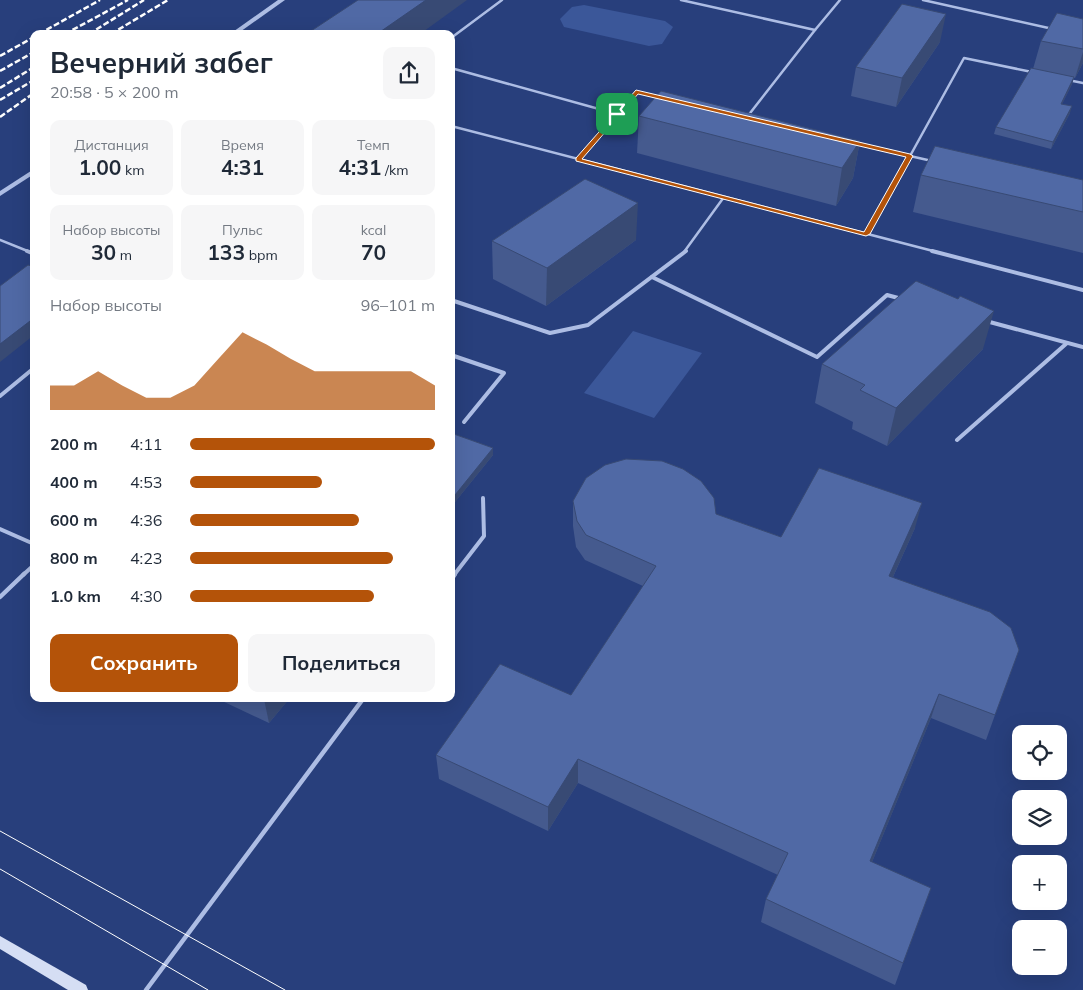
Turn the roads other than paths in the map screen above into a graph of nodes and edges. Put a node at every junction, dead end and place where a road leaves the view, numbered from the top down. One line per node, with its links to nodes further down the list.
1 (282, 0): 7 (street)
2 (502, 0): 9 (lane)
3 (681, 0): 8 (lane)
4 (840, 0): 8 (lane)
5 (923, 0): 6 (lane)
6 (1055, 29)
7 (239, 30)
8 (815, 30): 17 (lane)
9 (455, 35)
10 (455, 69): 15 (lane)
11 (1037, 73): 21 (lane)
12 (1065, 79): 13 (lane)
13 (1083, 83)
14 (664, 98): 15 (lane)
15 (617, 114): 22 (lane)
16 (738, 116): 17 (lane)
17 (747, 118): 18 (lane)
18 (756, 120)
19 (455, 127): 22 (lane)
20 (852, 142): 21 (lane)
21 (910, 156): 23 (lane); 27 (lane)
22 (578, 159): 26 (lane)
23 (938, 163)
24 (30, 174): 25 (street)
25 (0, 194)
26 (724, 197): 27 (lane); 30 (lane)
27 (866, 234): 31 (lane)
28 (0, 240): 29 (lane)
29 (30, 252)
30 (652, 277): 32 (lane); 33 (lane)
31 (1083, 290)
32 (906, 300)
33 (455, 301)
34 (982, 320): 35 (lane)
35 (1067, 343): 36 (lane); 41 (lane)
36 (1083, 348)
37 (455, 356): 40 (lane)
38 (30, 371): 39 (lane)
39 (0, 396)
40 (464, 422)
41 (957, 440)
42 (483, 498): 46 (lane)
43 (0, 529): 44 (lane)
44 (30, 542)
45 (30, 569): 48 (lane)
46 (457, 573): 47 (lane)
47 (455, 575)
48 (0, 597)
49 (361, 702): 52 (lane)
50 (0, 942): 51 (main road)
51 (81, 990)
52 (146, 990)

